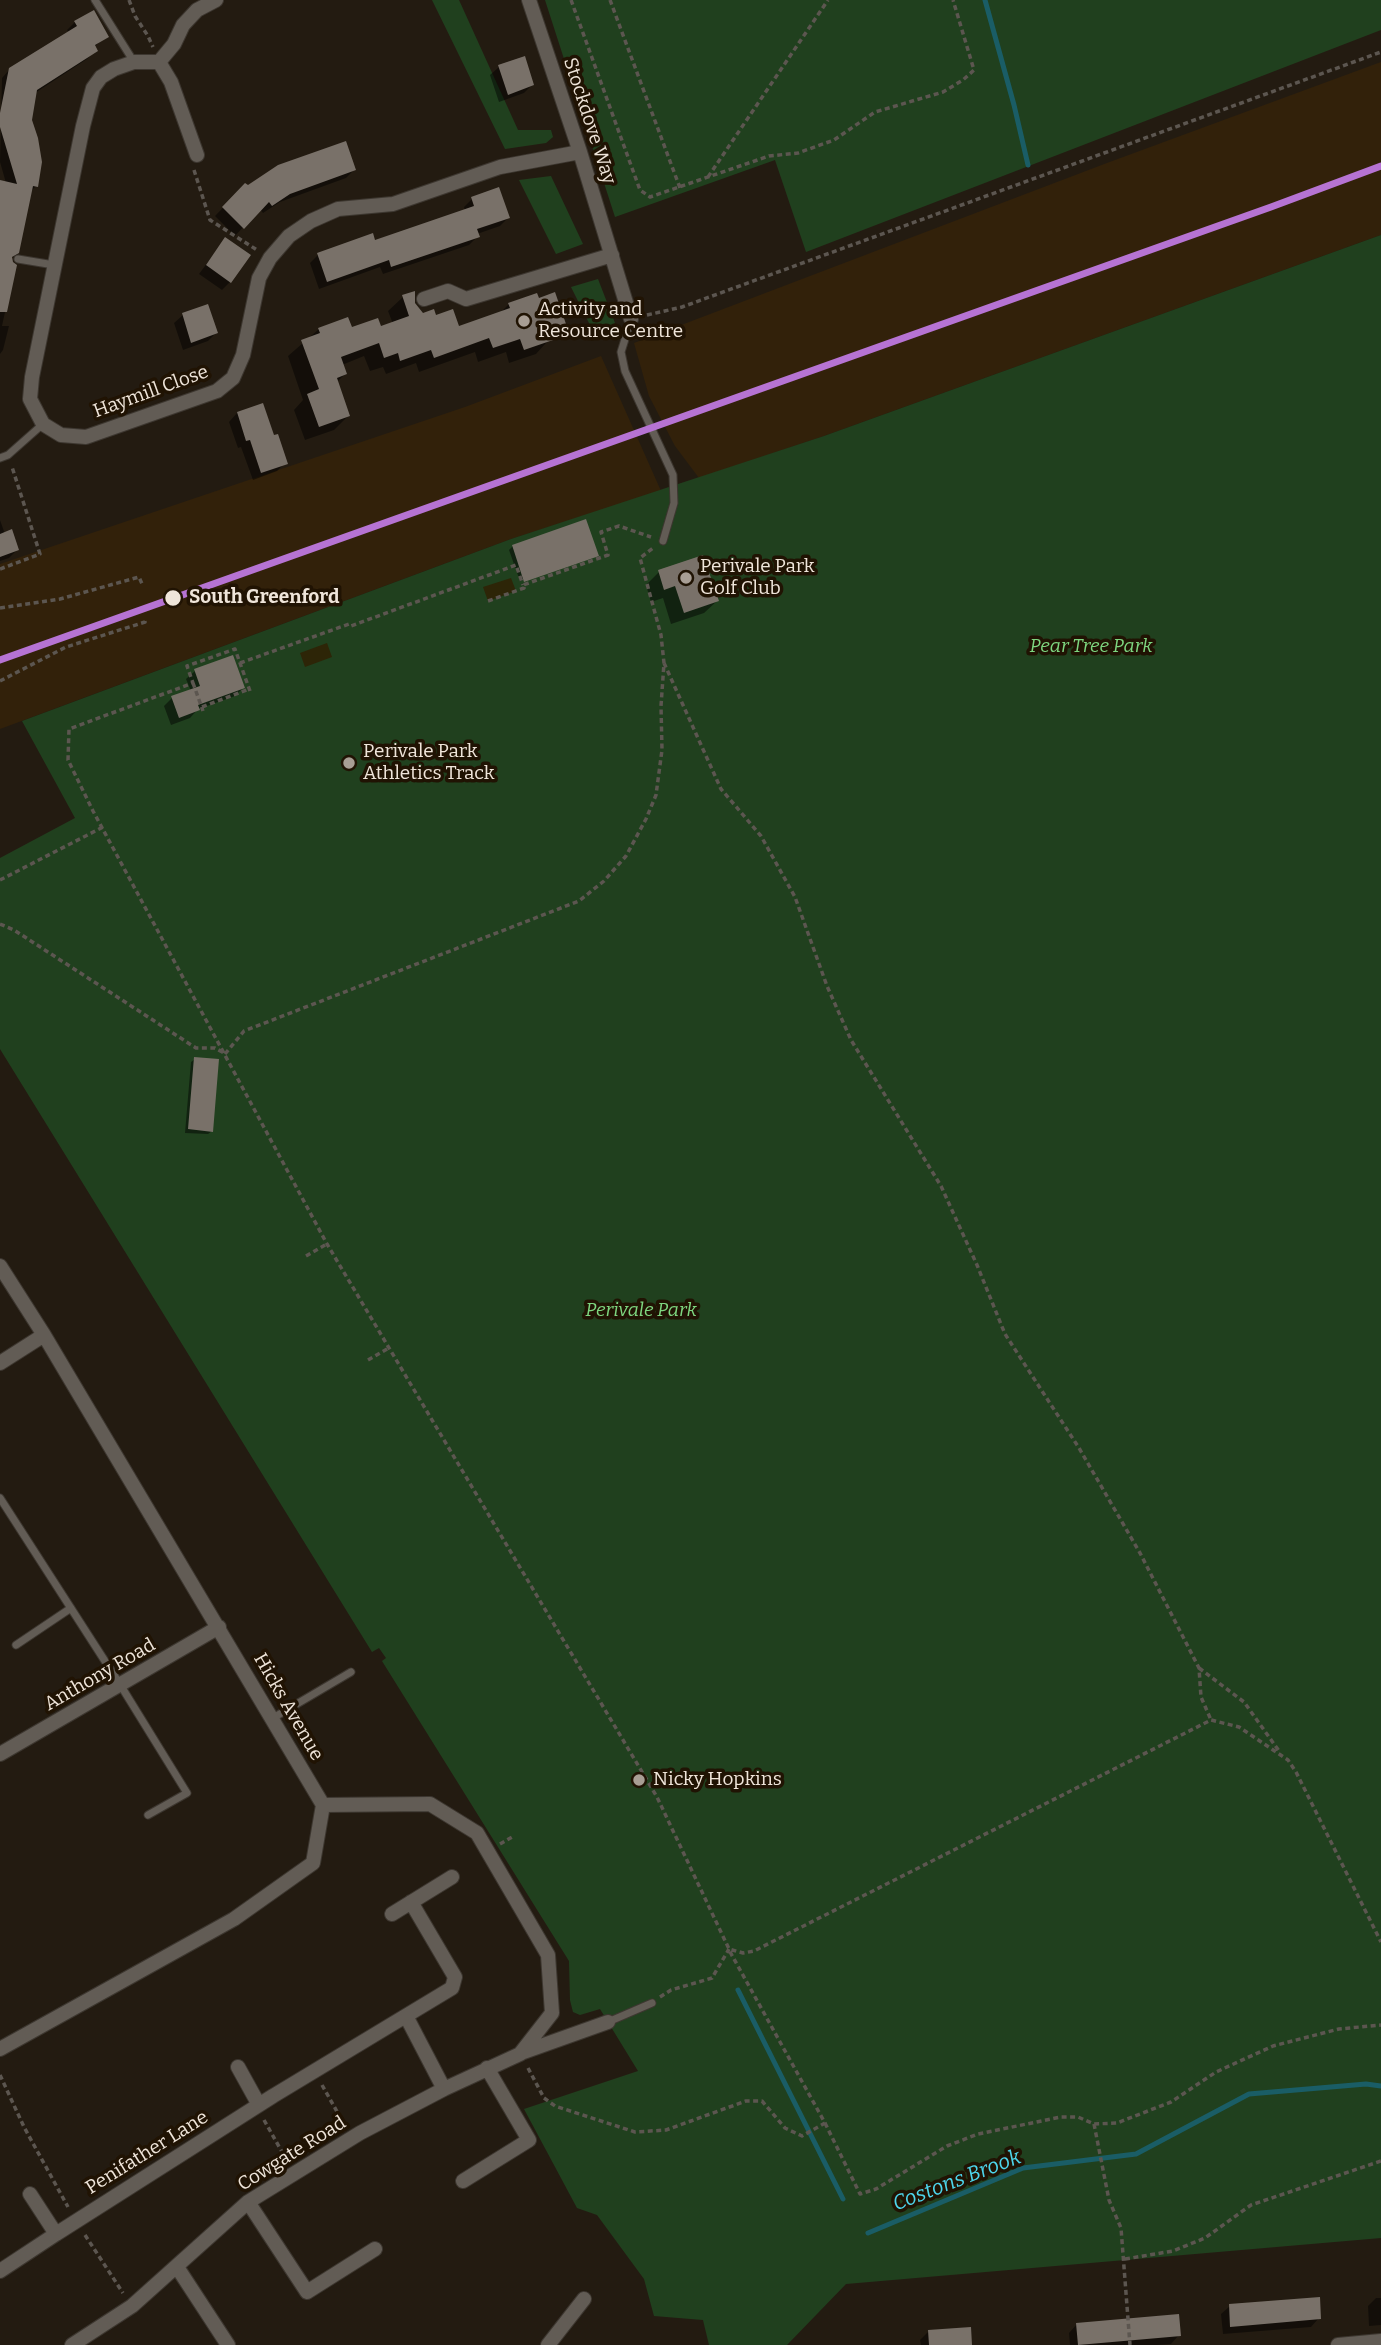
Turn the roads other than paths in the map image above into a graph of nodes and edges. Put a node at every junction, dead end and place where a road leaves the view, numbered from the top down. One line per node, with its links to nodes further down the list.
1 (96, 0): 4 (lane)
2 (216, 0): 5 (street)
3 (529, 0): 6 (street, Stockdove Way)
4 (134, 62): 5 (street); 10 (street)
5 (159, 62): 7 (street)
6 (580, 152): 8 (street, Stockdove Way); 13 (street, Haymill Close)
7 (197, 155)
8 (612, 254): 11 (street); 12 (street, Stockdove Way)
9 (18, 259): 10 (lane)
10 (55, 265): 13 (street)
11 (424, 299)
12 (631, 319): 15 (lane)
13 (43, 424): 14 (lane)
14 (4, 456)
15 (663, 541)
16 (0, 1266): 17 (street, Hicks Avenue)
17 (44, 1335): 18 (street); 21 (street, Hicks Avenue)
18 (0, 1363)
19 (0, 1498): 20 (lane)
20 (71, 1608): 22 (lane); 24 (lane)
21 (219, 1627): 24 (street, Anthony Road); 25 (street, Hicks Avenue)
22 (16, 1645)
23 (351, 1672): 25 (lane)
24 (121, 1686): 26 (street, Anthony Road); 28 (lane)
25 (272, 1718): 27 (street, Hicks Avenue)
26 (0, 1755)
27 (323, 1805): 35 (street); 36 (street, Cowgate Road)
28 (148, 1815)
29 (452, 1877): 30 (street)
30 (411, 1902): 31 (street); 33 (street, Penifather Lane)
31 (392, 1914)
32 (652, 2003): 34 (lane)
33 (406, 2016): 39 (street); 40 (street, Penifather Lane)
34 (608, 2022): 36 (street, Cowgate Road)
35 (0, 2049)
36 (520, 2053): 38 (street, Cowgate Road)
37 (238, 2067): 40 (street)
38 (487, 2068): 39 (street, Cowgate Road); 41 (street)
39 (444, 2089): 43 (street, Cowgate Road)
40 (259, 2105): 44 (street, Penifather Lane)
41 (463, 2181)
42 (30, 2194): 44 (street)
43 (248, 2203): 45 (street); 46 (street, Cowgate Road)
44 (56, 2234): 47 (street, Penifather Lane)
45 (375, 2249)
46 (177, 2267): 50 (street, Cowgate Road); 51 (street)
47 (0, 2271)
48 (584, 2299): 52 (street)
49 (1381, 2342): 53 (street)
50 (72, 2345)
51 (228, 2345)
52 (548, 2345)
53 (1338, 2345)

